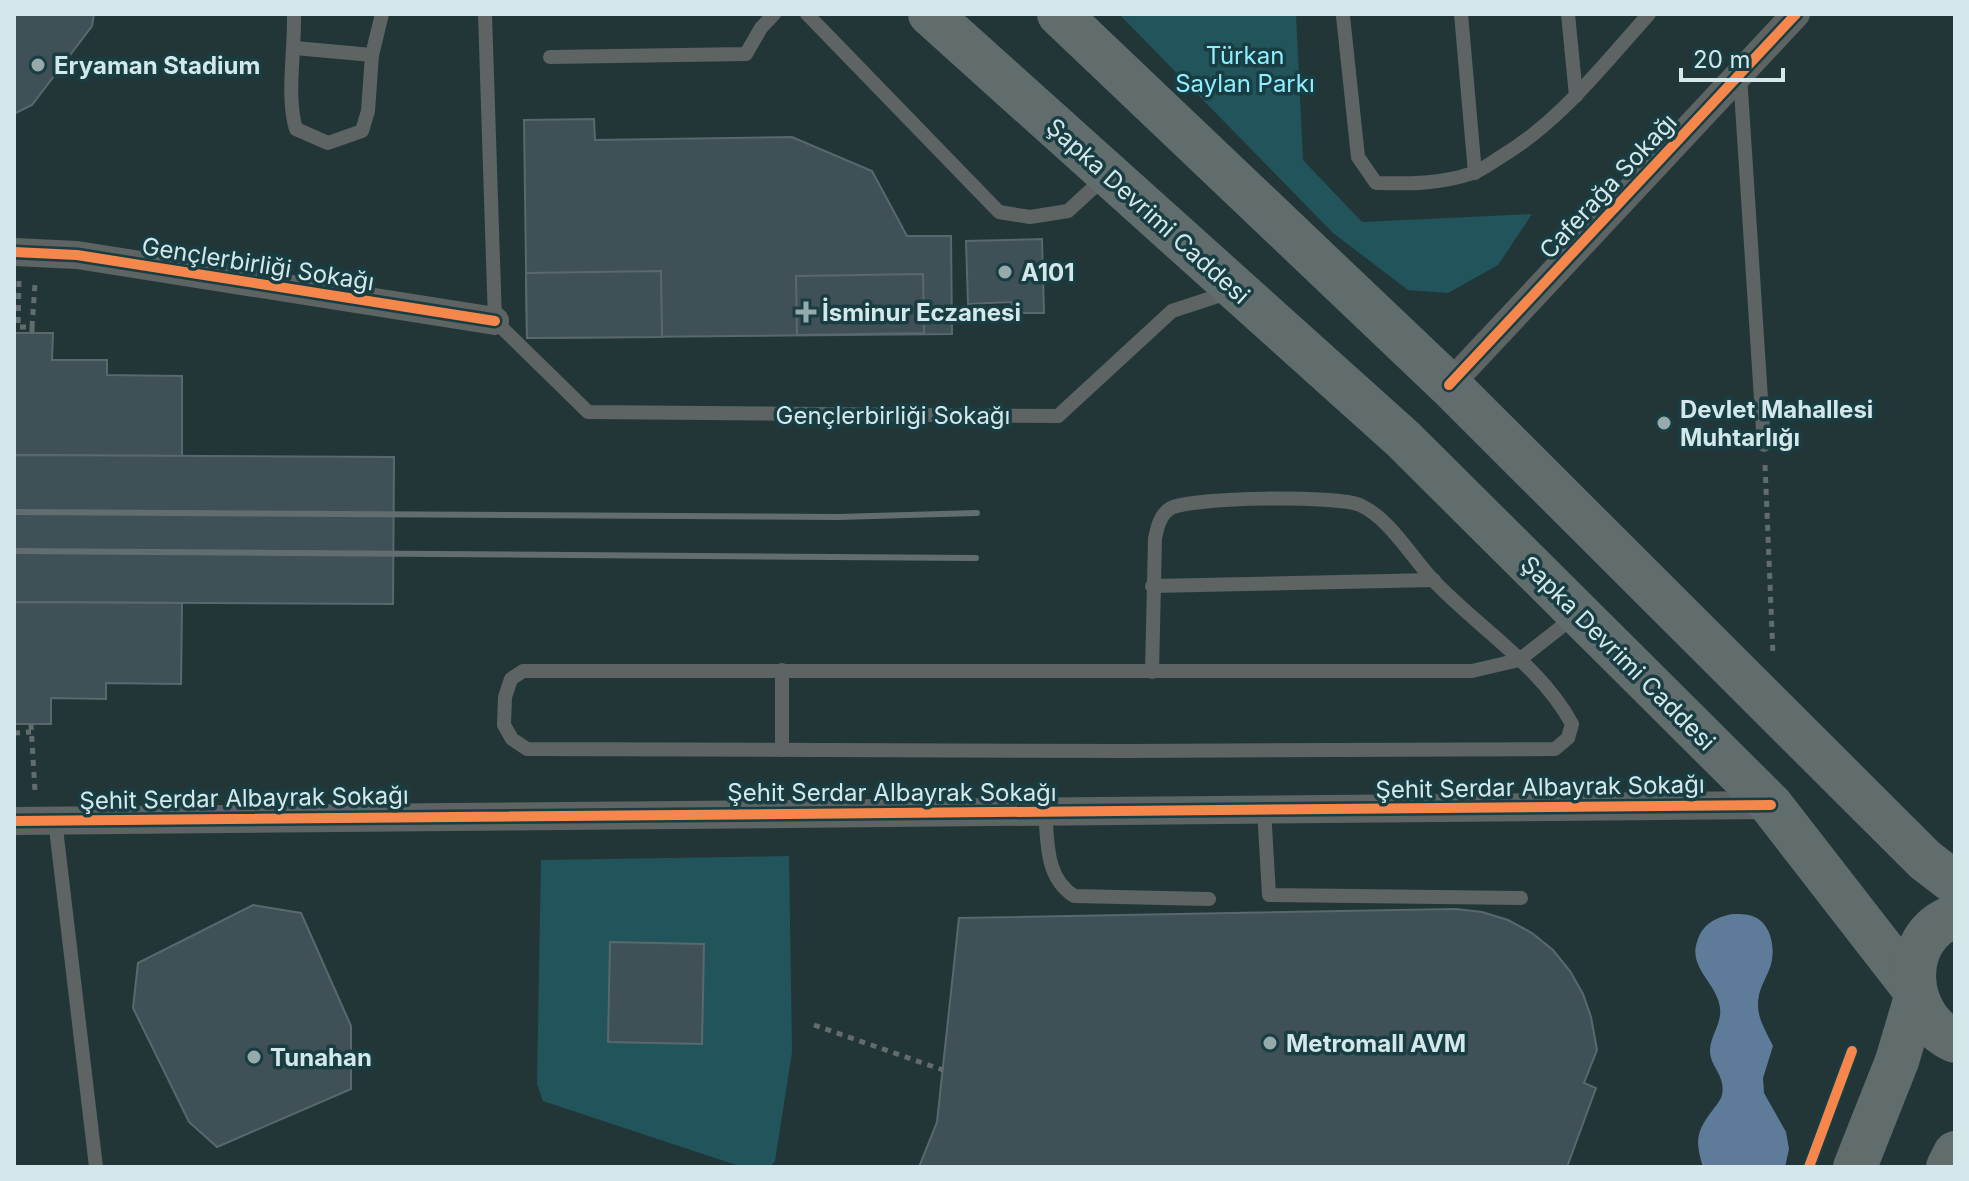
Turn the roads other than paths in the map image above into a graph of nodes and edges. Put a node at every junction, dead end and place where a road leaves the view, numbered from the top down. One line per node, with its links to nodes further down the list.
1 (294, 14): 13 (lane)
2 (382, 14): 14 (lane)
3 (485, 14): 22 (lane)
4 (774, 14): 15 (lane)
5 (807, 14): 19 (lane)
6 (930, 14): 19 (main road, Şapka Devrimi Caddesi)
7 (1059, 14): 23 (main road)
8 (1461, 14): 18 (lane)
9 (1568, 14): 17 (lane)
10 (1649, 14): 17 (lane)
11 (1796, 14): 16 (street, Caferağa Sokağı)
12 (1343, 16): 18 (lane)
13 (295, 48): 14 (lane); 14 (lane)
14 (372, 55)
15 (550, 57)
16 (1740, 74): 23 (street, Caferağa Sokağı); 25 (lane)
17 (1576, 96): 18 (lane)
18 (1475, 173)
19 (1107, 175): 21 (main road, Şapka Devrimi Caddesi)
20 (14, 252): 22 (street, Gençlerbirliği Sokağı)
21 (1236, 290): 22 (lane, Gençlerbirliği Sokağı); 24 (main road, Şapka Devrimi Caddesi)
22 (495, 321)
23 (1449, 385): 24 (main road); 38 (main road)
24 (1403, 439): 28 (main road, Şapka Devrimi Caddesi)
25 (1764, 445)
26 (1434, 580): 27 (lane); 27 (lane); 29 (lane)
27 (1152, 586): 31 (lane)
28 (1578, 613): 29 (lane); 33 (main road, Şapka Devrimi Caddesi)
29 (1519, 660): 31 (lane); 32 (lane)
30 (782, 670): 31 (lane); 32 (lane); 32 (lane)
31 (1152, 672)
32 (782, 750)
33 (1771, 805): 34 (street, Şehit Serdar Albayrak Sokağı); 42 (main road, Şapka Devrimi Caddesi)
34 (1264, 809): 35 (street, Şehit Serdar Albayrak Sokağı); 39 (lane)
35 (1045, 811): 36 (street, Şehit Serdar Albayrak Sokağı); 40 (lane)
36 (55, 820): 37 (street, Şehit Serdar Albayrak Sokağı); 45 (lane)
37 (14, 821)
38 (1955, 883)
39 (1521, 898)
40 (1209, 899)
41 (1955, 916): 42 (main road)
42 (1915, 992): 43 (main road, Şapka Devrimi Caddesi); 46 (main road)
43 (1955, 1041)
44 (1955, 1153): 47 (main road)
45 (96, 1167)
46 (1855, 1167)
47 (1948, 1167)

